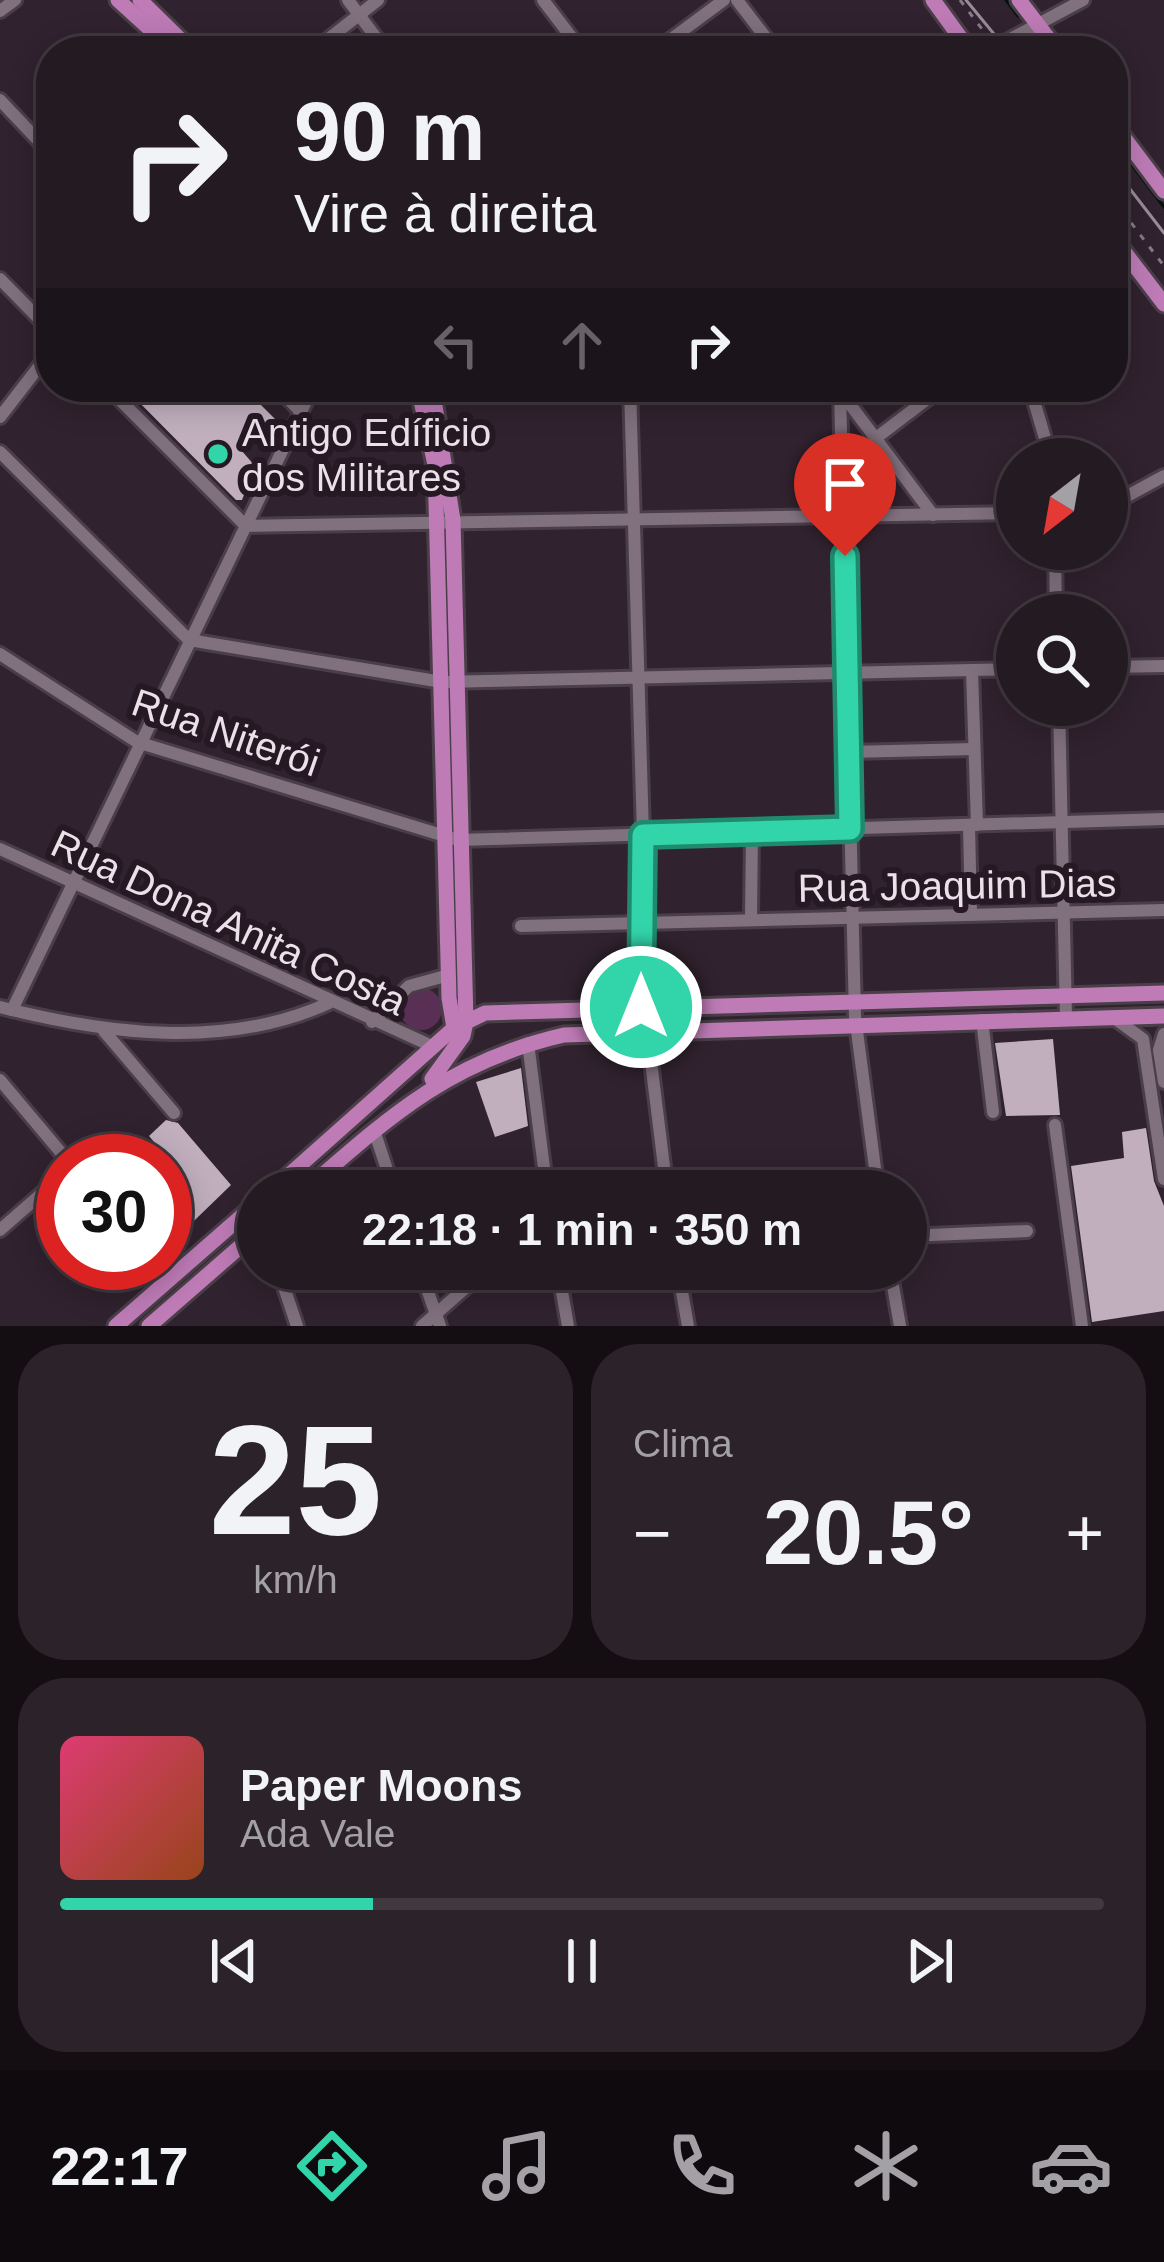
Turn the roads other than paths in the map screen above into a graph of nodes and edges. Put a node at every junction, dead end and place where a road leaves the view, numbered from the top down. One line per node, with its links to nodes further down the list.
1 (15, 0): 12 (street)
2 (118, 0): 15 (main road)
3 (140, 0): 16 (main road)
4 (348, 0): 13 (street)
5 (378, 0): 13 (street)
6 (543, 0): 19 (street)
7 (724, 0): 20 (street)
8 (736, 0): 21 (street)
9 (933, 0): 22 (main road)
10 (1019, 0): 14 (main road)
11 (1083, 0): 14 (street)
12 (0, 11)
13 (358, 15): 17 (street); 18 (street)
14 (1037, 24): 23 (street); 24 (main road)
15 (158, 36)
16 (177, 36)
17 (332, 36)
18 (374, 36)
19 (571, 36)
20 (675, 36)
21 (764, 36)
22 (959, 36)
23 (1015, 36)
24 (1046, 36)
25 (0, 100): 26 (street)
26 (36, 138)
27 (1128, 144): 28 (main road)
28 (1164, 191)
29 (1128, 263): 31 (main road)
30 (0, 279): 32 (street)
31 (1164, 304)
32 (36, 316)
33 (36, 370): 45 (street)
34 (122, 402): 57 (street)
35 (291, 402): 44 (street)
36 (306, 402): 44 (street)
37 (421, 402): 55 (main road)
38 (434, 402): 55 (main road)
39 (632, 402): 56 (street)
40 (841, 402): 48 (street)
41 (851, 402): 46 (street)
42 (921, 402): 46 (street)
43 (1035, 402): 47 (street)
44 (301, 412): 57 (street)
45 (0, 417)
46 (873, 435): 48 (street); 53 (street)
47 (1046, 438)
48 (842, 440): 54 (street)
49 (0, 452): 58 (street)
50 (1164, 476): 51 (street)
51 (1128, 496)
52 (996, 514): 53 (street)
53 (933, 515): 54 (street)
54 (845, 516): 56 (street); 64 (street)
55 (444, 521): 56 (street); 57 (street); 66 (main road)
56 (636, 522): 65 (street)
57 (246, 526): 58 (street)
58 (189, 640): 66 (street); 68 (street)
59 (0, 654): 68 (street, Rua Niterói)
60 (1164, 666): 61 (street)
61 (1128, 667)
62 (996, 669): 63 (street)
63 (972, 670): 64 (street); 69 (street)
64 (846, 673): 65 (street); 70 (street)
65 (639, 678): 66 (street); 76 (street)
66 (449, 682): 77 (main road)
67 (1059, 726): 72 (street)
68 (137, 742): 77 (street, Rua Niterói); 79 (street)
69 (974, 749): 70 (street); 73 (street)
70 (848, 752): 74 (street)
71 (1164, 820): 72 (street, Rua Niterói)
72 (1061, 823): 73 (street, Rua Niterói); 81 (street)
73 (973, 825): 74 (street, Rua Niterói); 82 (street)
74 (850, 829): 75 (street, Rua Niterói); 83 (street)
75 (752, 831): 76 (street, Rua Niterói); 84 (street, Rua Joaquim Dias)
76 (643, 835): 77 (street, Rua Niterói); 85 (street)
77 (452, 838): 87 (main road); 90 (main road)
78 (0, 849): 79 (street, Rua Dona Anita Costa)
79 (72, 883): 92 (street, Rua Dona Anita Costa); 94 (street)
80 (1164, 910): 81 (street, Rua Joaquim Dias)
81 (1064, 913): 82 (street, Rua Joaquim Dias); 89 (street)
82 (971, 914): 83 (street, Rua Joaquim Dias)
83 (853, 917): 84 (street, Rua Joaquim Dias); 91 (street)
84 (751, 920): 85 (street, Rua Joaquim Dias)
85 (641, 922): 86 (street, Rua Joaquim Dias); 93 (street)
86 (520, 926)
87 (448, 975): 90 (main road); 100 (street)
88 (1164, 993): 89 (main road)
89 (1065, 996): 91 (main road); 97 (street)
90 (457, 999): 95 (main road); 102 (main road)
91 (854, 1002): 93 (main road); 101 (street)
92 (329, 1003): 100 (street, Rua Dona Anita Costa); 104 (street)
93 (641, 1007): 95 (main road)
94 (6, 1009): 104 (street)
95 (484, 1013): 102 (main road)
96 (1164, 1016): 98 (main road)
97 (1066, 1018): 98 (main road); 99 (main road)
98 (1113, 1018): 115 (street)
99 (982, 1020): 101 (main road); 113 (street)
100 (372, 1022): 107 (street, Rua Dona Anita Costa)
101 (856, 1024): 103 (main road); 124 (street)
102 (461, 1029): 107 (main road); 108 (main road); 109 (main road)
103 (647, 1029): 106 (main road); 123 (street)
104 (104, 1030): 114 (street)
105 (1164, 1034): 111 (street)
106 (528, 1043): 108 (main road); 122 (street)
107 (434, 1047): 109 (main road); 119 (main road)
108 (492, 1054): 112 (main road)
109 (450, 1058): 112 (main road)
110 (0, 1080): 118 (street)
111 (1164, 1082)
112 (422, 1091): 117 (main road)
113 (993, 1112)
114 (175, 1113)
115 (1160, 1115): 125 (street)
116 (1054, 1125): 148 (street)
117 (374, 1130): 120 (main road); 121 (street)
118 (45, 1134)
119 (295, 1170)
120 (328, 1170)
121 (387, 1170)
122 (544, 1170)
123 (664, 1170)
124 (875, 1170)
125 (1164, 1179)
126 (36, 1199): 128 (street)
127 (237, 1220): 132 (main road)
128 (0, 1230)
129 (1027, 1231): 130 (street)
130 (927, 1235)
131 (237, 1249): 142 (main road)
132 (192, 1260)
133 (157, 1290): 141 (main road)
134 (285, 1290): 143 (street)
135 (427, 1290): 140 (street)
136 (467, 1290): 140 (street)
137 (562, 1290): 145 (street)
138 (682, 1290): 146 (street)
139 (894, 1290): 147 (street)
140 (437, 1321): 144 (street)
141 (116, 1326)
142 (149, 1326)
143 (297, 1326)
144 (422, 1326)
145 (568, 1326)
146 (688, 1326)
147 (900, 1326)
148 (1082, 1326)

